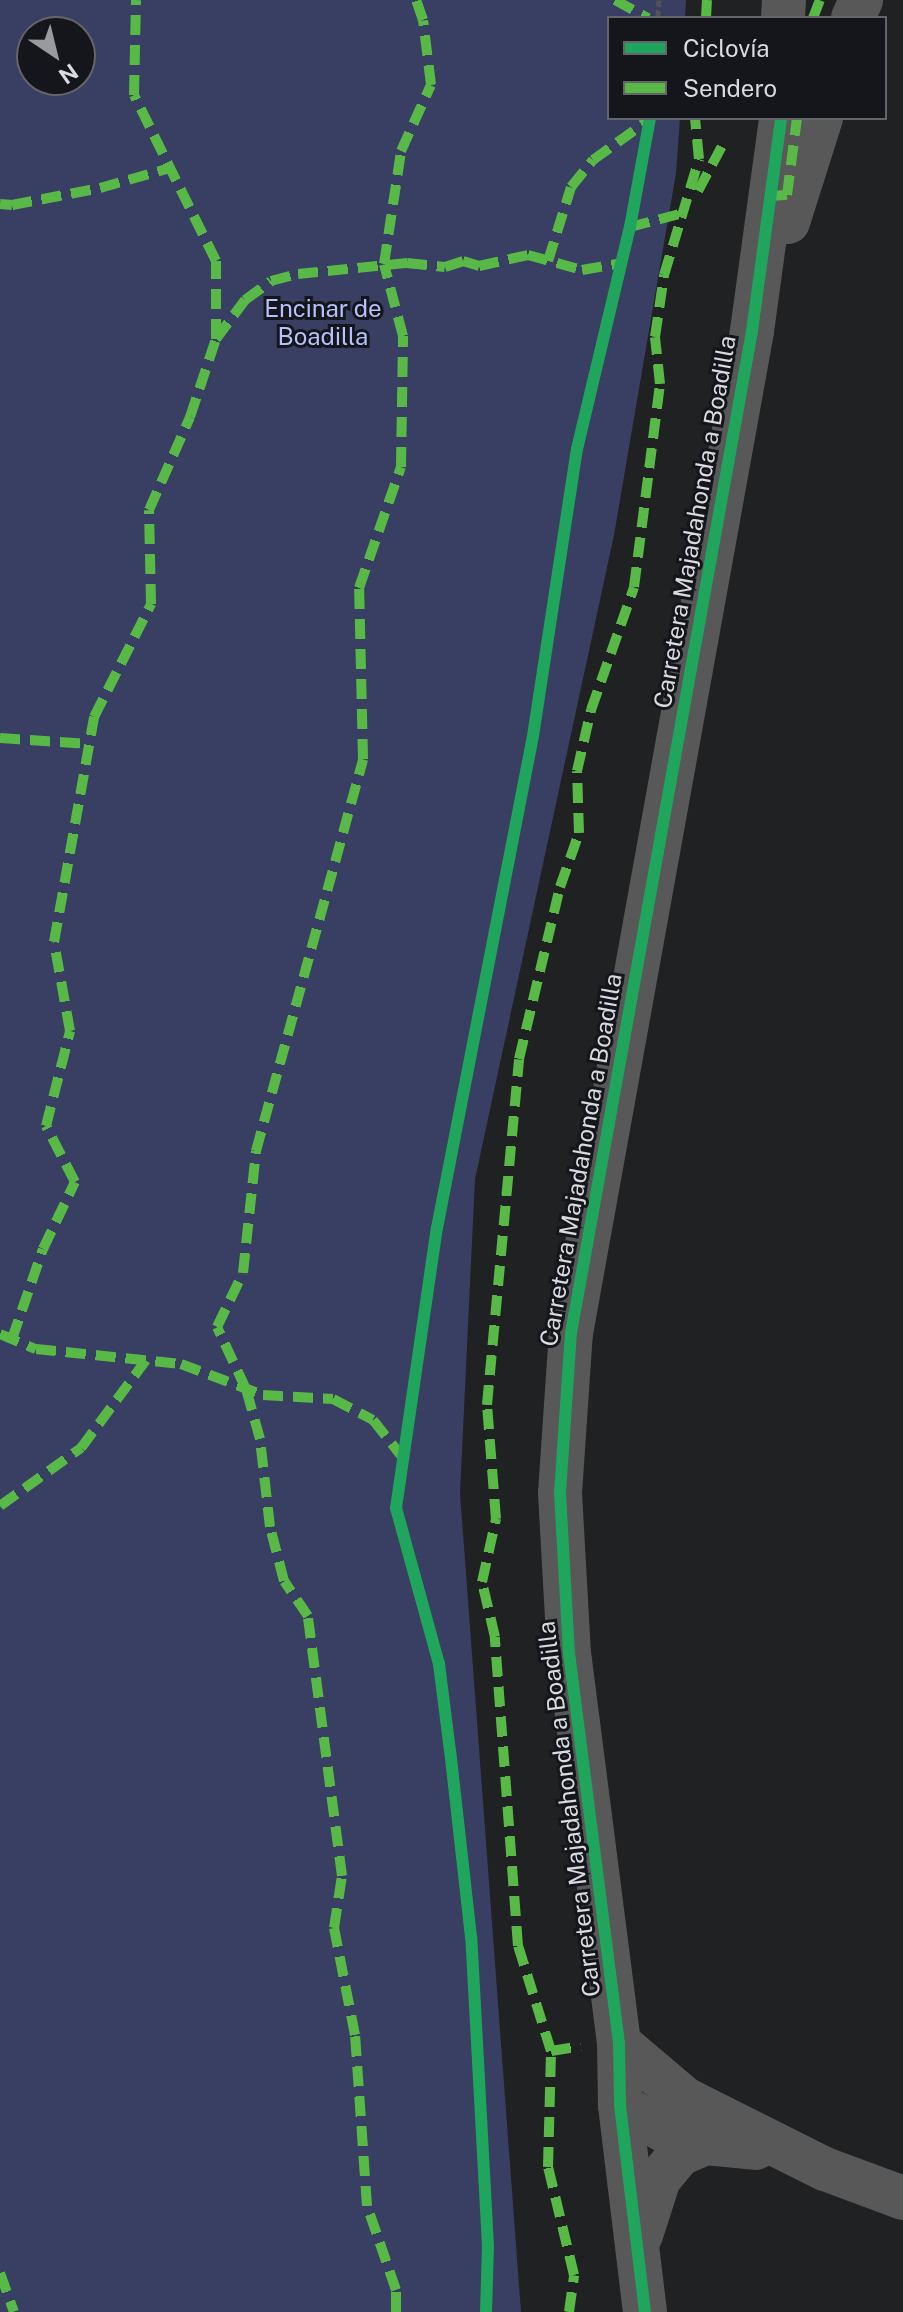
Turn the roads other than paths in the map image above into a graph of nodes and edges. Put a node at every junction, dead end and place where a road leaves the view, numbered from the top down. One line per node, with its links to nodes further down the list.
1 (781, 120): 3 (street, Carretera Majadahonda a Boadilla)
2 (820, 120): 3 (street, Carretera Majadahonda a Boadilla)
3 (752, 331): 4 (street, Carretera Majadahonda a Boadilla)
4 (619, 2043): 5 (street, Carretera Majadahonda a Boadilla); 7 (street)
5 (620, 2105): 6 (street); 9 (street, Carretera Majadahonda a Boadilla)
6 (706, 2143): 7 (street); 9 (street)
7 (786, 2151): 8 (street)
8 (903, 2198)
9 (637, 2249): 10 (street, Carretera Majadahonda a Boadilla)
10 (645, 2312)

